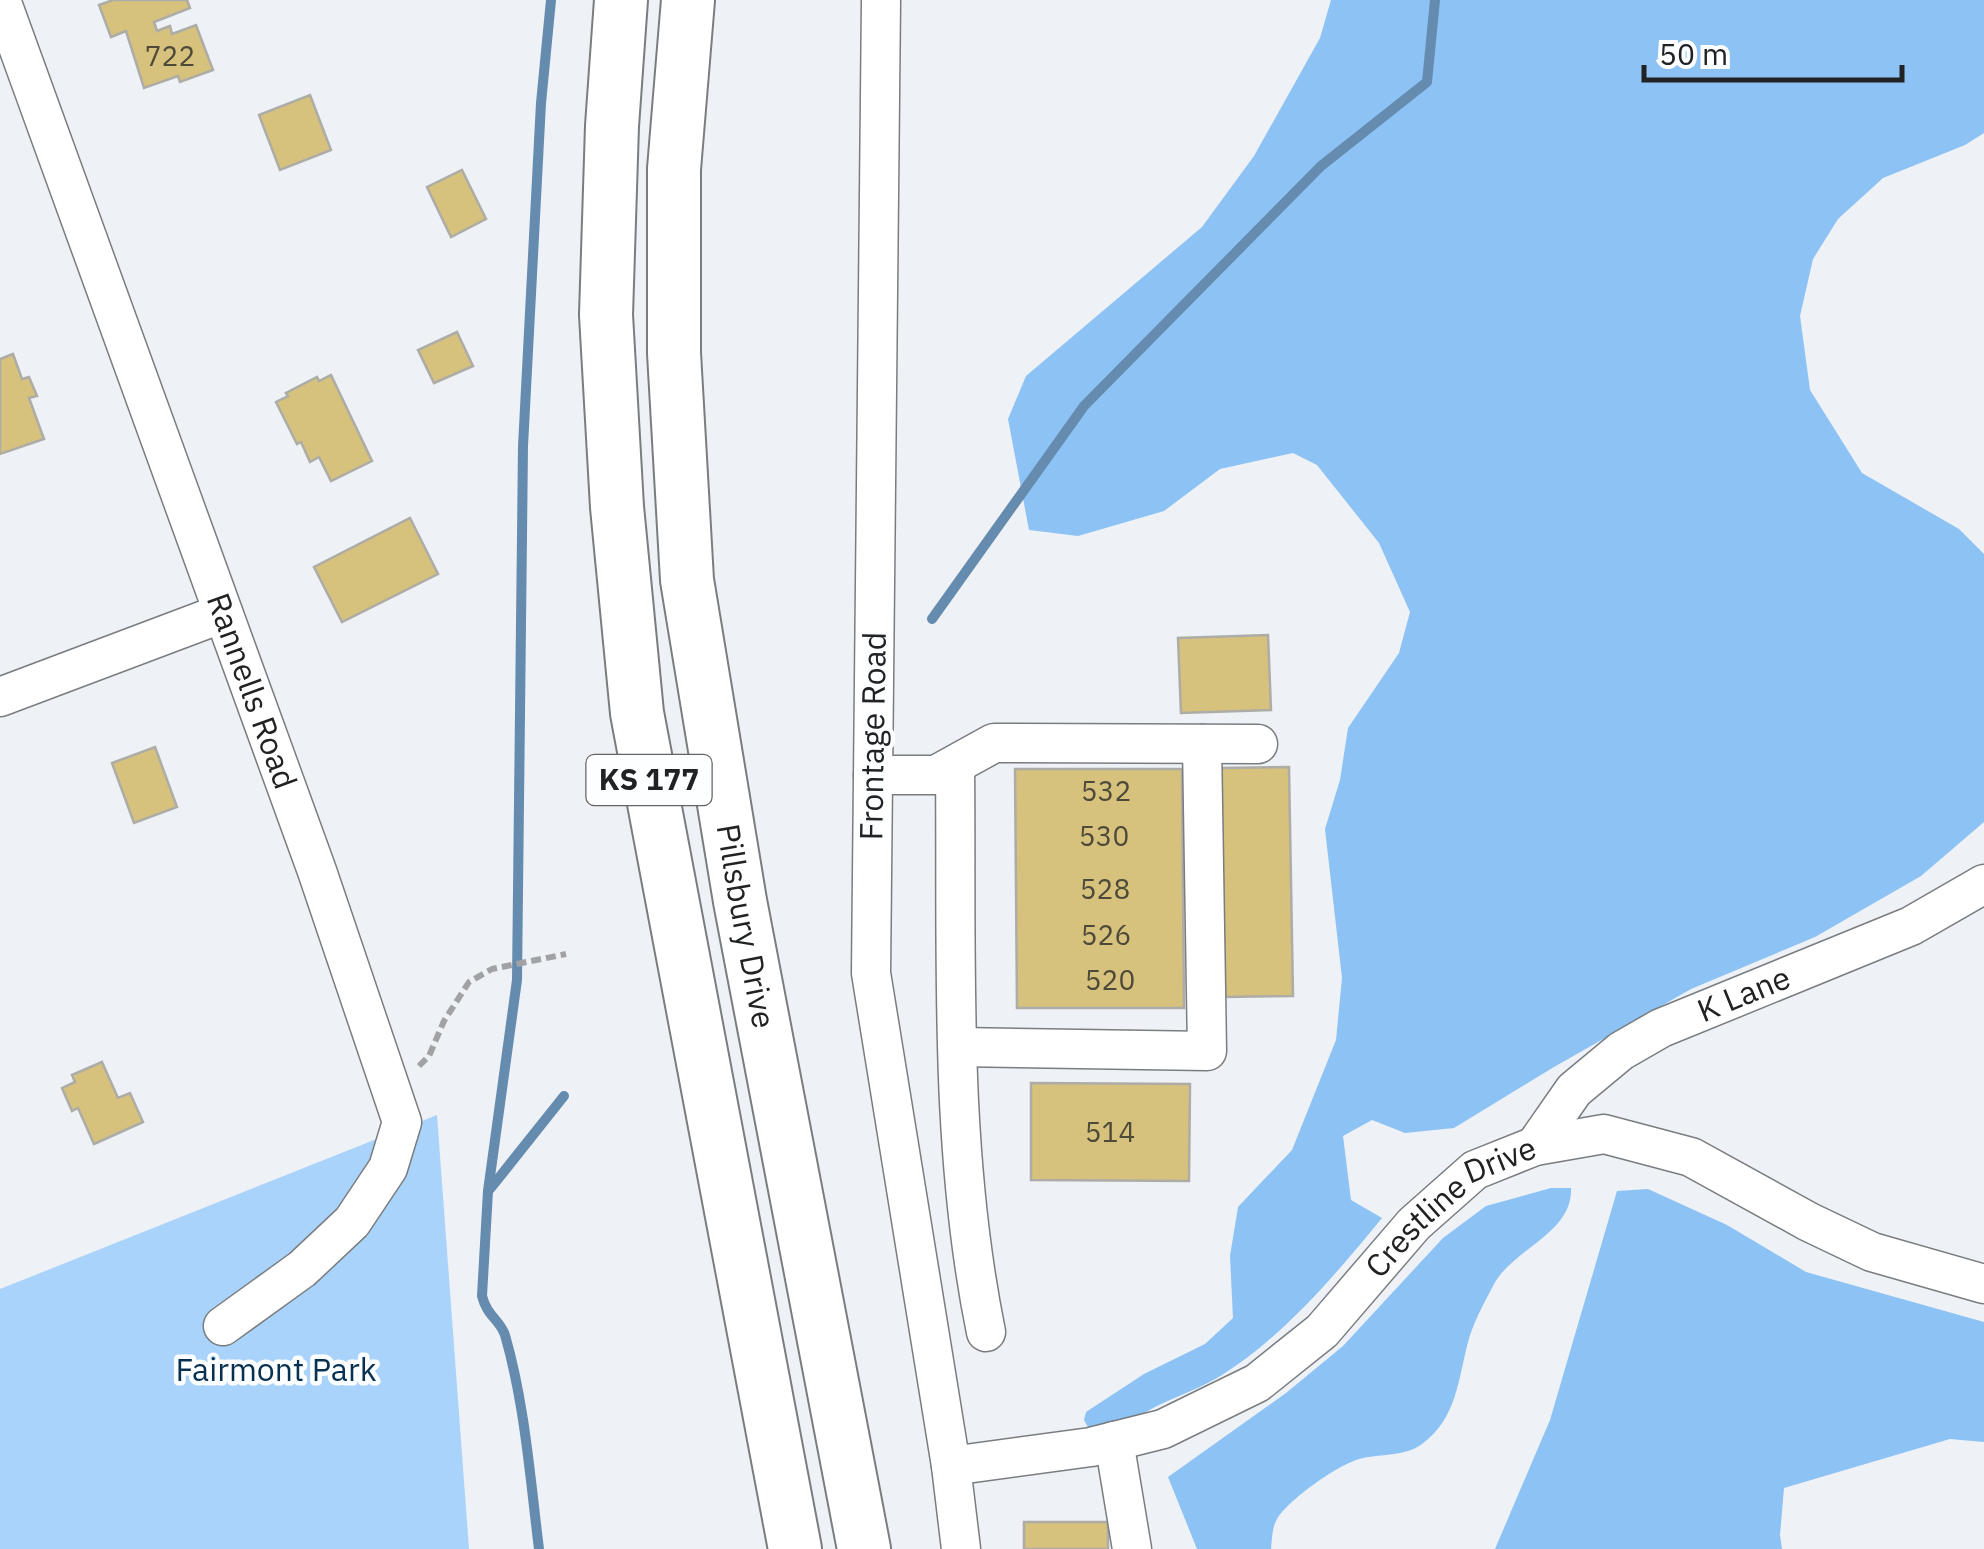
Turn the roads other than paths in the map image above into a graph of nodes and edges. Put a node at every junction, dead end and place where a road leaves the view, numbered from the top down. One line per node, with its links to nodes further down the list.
1 (1, 0): 5 (street, Rannells Road)
2 (621, 0): 19 (highway, Pillsbury Drive / KS 177)
3 (688, 0): 20 (highway, Pillsbury Drive / KS 177)
4 (881, 0): 10 (street, Frontage Road)
5 (223, 613): 6 (street); 15 (street, Rannells Road)
6 (0, 697)
7 (1202, 744): 8 (street); 9 (street); 12 (street)
8 (1258, 744)
9 (955, 765): 10 (street); 12 (street)
10 (873, 775): 18 (street, Frontage Road)
11 (1984, 884): 13 (street, K Lane)
12 (958, 1047): 16 (street)
13 (1535, 1146): 14 (street, Crestline Drive); 17 (street, Crestline Drive)
14 (1984, 1284)
15 (223, 1326)
16 (986, 1332)
17 (1114, 1441): 18 (street, Crestline Drive); 22 (street)
18 (951, 1466): 21 (street, Frontage Road)
19 (795, 1549)
20 (864, 1549)
21 (961, 1549)
22 (1132, 1549)

